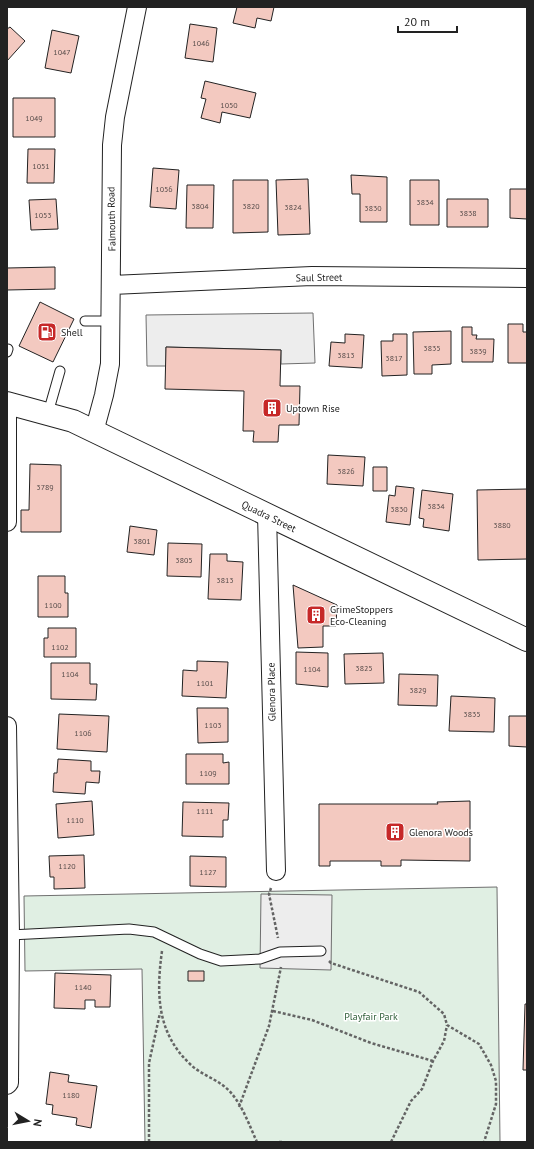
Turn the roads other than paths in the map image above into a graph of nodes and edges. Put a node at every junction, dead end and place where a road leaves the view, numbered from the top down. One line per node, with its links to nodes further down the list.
1 (137, 7): 3 (street, Falmouth Road)
2 (527, 278): 3 (street, Saul Street)
3 (112, 285): 5 (street, Falmouth Road)
4 (86, 321): 5 (lane)
5 (111, 321): 9 (street, Falmouth Road)
6 (60, 371): 8 (lane)
7 (7, 403): 8 (main road, Quadra Street); 11 (street)
8 (48, 413): 9 (main road, Quadra Street)
9 (94, 432): 10 (main road, Quadra Street)
10 (267, 514): 12 (main road, Quadra Street); 15 (street, Glenora Place)
11 (7, 522)
12 (527, 640)
13 (7, 726): 14 (street)
14 (8, 810): 16 (street)
15 (276, 871)
16 (10, 935): 17 (lane); 18 (street)
17 (321, 951)
18 (7, 1085)

